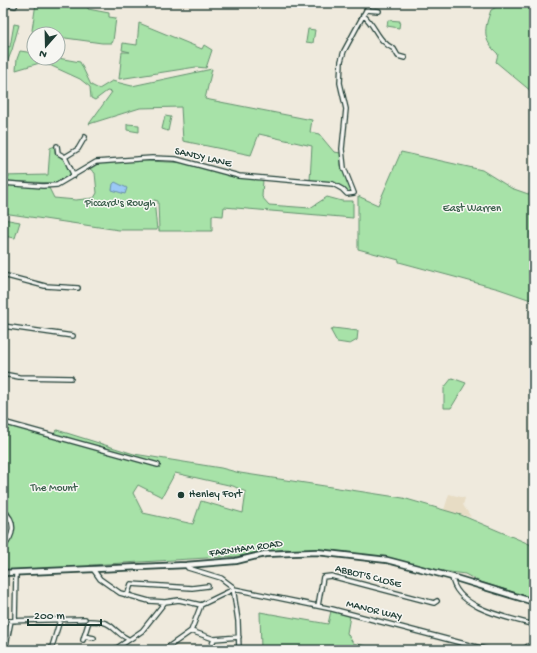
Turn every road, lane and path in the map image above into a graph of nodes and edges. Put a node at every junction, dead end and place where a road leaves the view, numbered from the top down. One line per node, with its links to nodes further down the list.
1 (3, 3): 3 (street)
2 (370, 3): 4 (street)
3 (14, 6)
4 (366, 10): 5 (street); 6 (street)
5 (379, 11)
6 (363, 15): 7 (street); 11 (street, SANDY LANE)
7 (405, 58)
8 (85, 137): 10 (street)
9 (57, 146): 10 (street)
10 (65, 157): 11 (street)
11 (74, 176): 12 (street, SANDY LANE)
12 (3, 183)
13 (3, 275): 14 (street)
14 (78, 288)
15 (3, 326): 16 (street)
16 (73, 336)
17 (3, 374): 18 (street)
18 (71, 378)
19 (3, 422): 20 (street)
20 (156, 464)
21 (3, 511): 22 (street)
22 (3, 547)
23 (186, 565): 24 (main road, FARNHAM ROAD); 27 (main road, FARNHAM ROAD); 29 (street)
24 (93, 569): 26 (main road, FARNHAM ROAD); 30 (street)
25 (3, 573): 26 (main road, FARNHAM ROAD)
26 (16, 573): 41 (street)
27 (452, 577): 34 (main road, FARNHAM ROAD); 42 (street)
28 (208, 586): 30 (street)
29 (234, 589): 35 (street); 36 (street, MANOR WAY); 45 (street)
30 (127, 596): 31 (street)
31 (155, 601): 32 (street); 37 (street)
32 (166, 602): 35 (street); 37 (street)
33 (437, 602): 36 (street, ABBOT'S CLOSE)
34 (534, 602)
35 (201, 605): 43 (street)
36 (318, 606): 57 (street, MANOR WAY)
37 (158, 609): 47 (street)
38 (85, 619): 39 (street)
39 (60, 620): 41 (street); 52 (street)
40 (3, 621): 41 (street)
41 (13, 621): 51 (street)
42 (534, 625)
43 (191, 631): 48 (street); 54 (street)
44 (121, 636): 46 (street); 47 (street); 49 (street)
45 (239, 637): 48 (street); 56 (street)
46 (94, 638)
47 (128, 639): 49 (street)
48 (214, 639): 55 (street)
49 (121, 644): 53 (street)
50 (534, 644): 58 (street)
51 (5, 650)
52 (51, 650)
53 (114, 650)
54 (164, 650)
55 (210, 650)
56 (239, 650)
57 (488, 650)
58 (523, 650)

